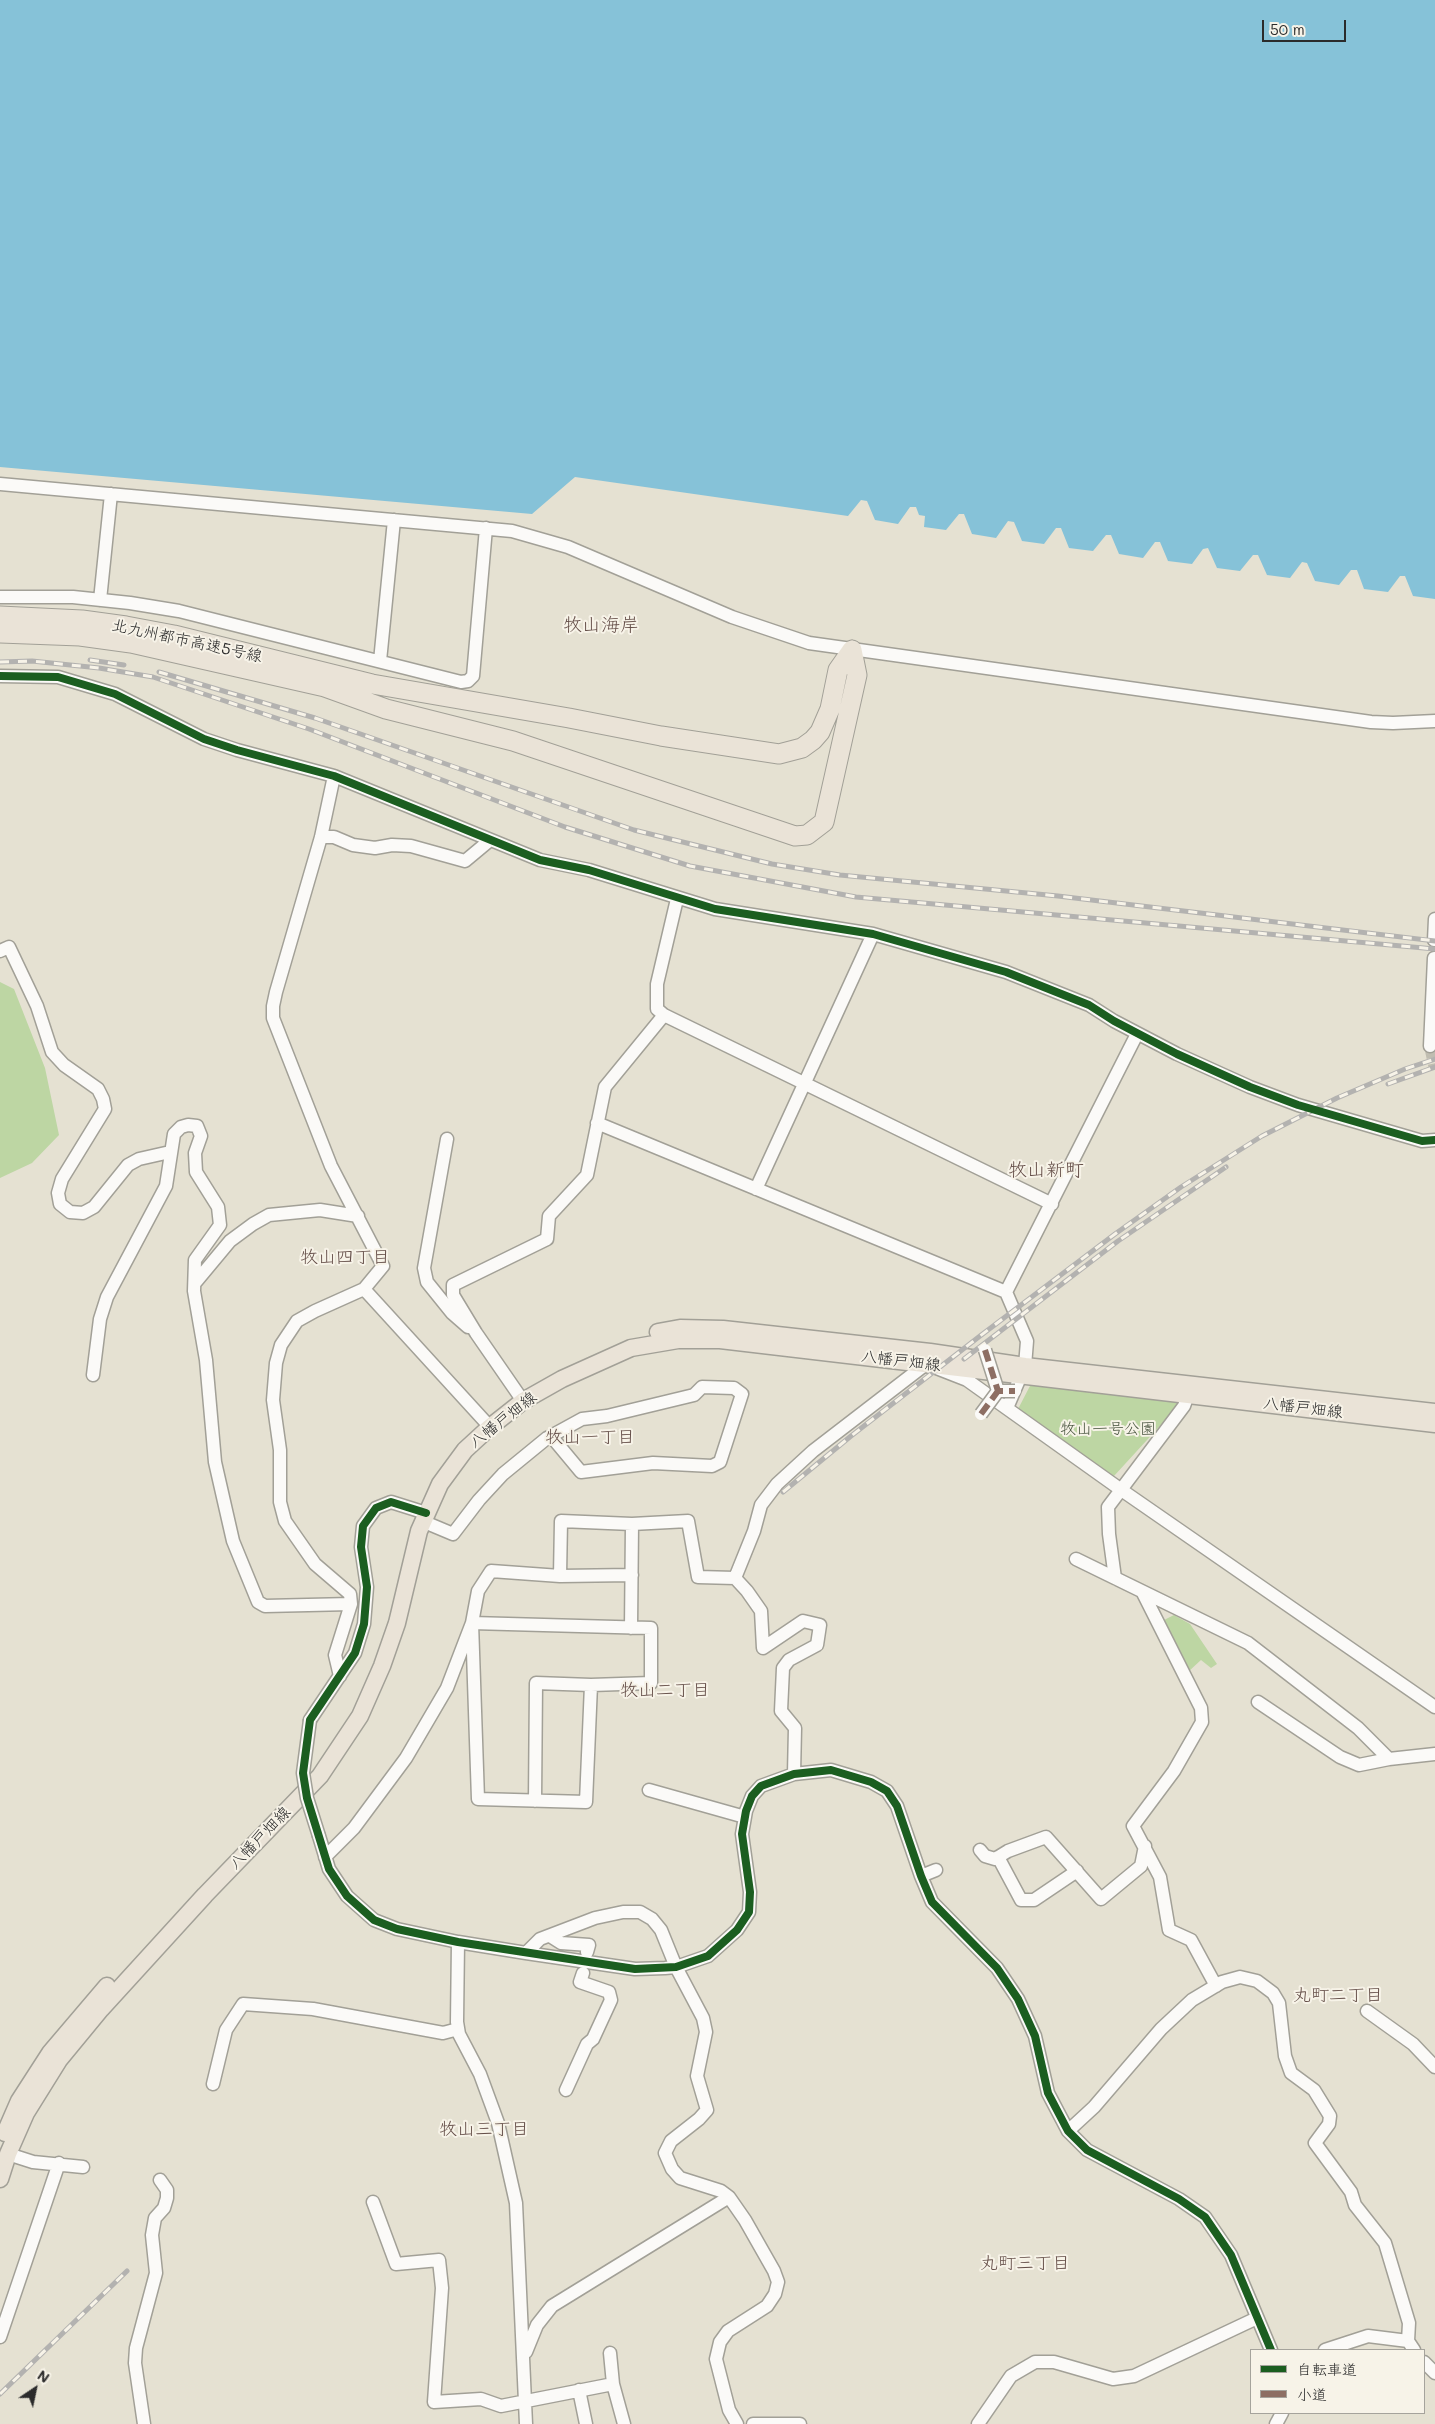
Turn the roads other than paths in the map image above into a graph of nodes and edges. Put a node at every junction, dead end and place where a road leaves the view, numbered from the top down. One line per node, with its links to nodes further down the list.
1 (0, 484): 2 (street)
2 (111, 494): 3 (street); 6 (street)
3 (394, 520): 4 (street); 10 (street)
4 (486, 528): 9 (street); 10 (street)
5 (0, 597): 6 (street)
6 (100, 600): 10 (street)
7 (0, 616): 9 (highway, 北九州都市高速5号線)
8 (0, 633): 9 (highway, 北九州都市高速5号線)
9 (852, 650): 12 (street)
10 (380, 661)
11 (1, 676): 13 (street)
12 (1435, 720)
13 (334, 776): 14 (street); 15 (street)
14 (320, 836): 15 (street); 32 (street)
15 (489, 840): 16 (street)
16 (677, 899): 18 (street); 22 (street)
17 (1435, 919): 19 (street)
18 (873, 934): 23 (street); 25 (street)
19 (1434, 940)
20 (0, 951): 29 (street)
21 (1434, 958): 24 (street)
22 (664, 1015): 25 (street); 26 (street)
23 (1137, 1034): 28 (street); 31 (street)
24 (1430, 1046)
25 (804, 1084): 30 (street); 31 (street)
26 (597, 1123): 30 (street); 36 (street)
27 (447, 1140): 36 (street)
28 (1435, 1140)
29 (170, 1152): 33 (street); 39 (street)
30 (756, 1189): 35 (street)
31 (1052, 1204): 35 (street)
32 (358, 1216): 33 (street); 34 (street)
33 (195, 1283): 59 (street)
34 (364, 1289): 47 (street); 59 (street)
35 (1006, 1292): 40 (street)
36 (476, 1333): 43 (street)
37 (985, 1350): 41 (street, bridge)
38 (926, 1364): 40 (main road, 八幡戸畑線); 43 (main road, 八幡戸畑線); 44 (street); 56 (street)
39 (93, 1375)
40 (1021, 1378): 41 (street, bridge); 42 (main road, 八幡戸畑線); 43 (main road, 八幡戸畑線); 44 (street); 45 (main road, 八幡戸畑線)
41 (998, 1391): 46 (street, bridge)
42 (1188, 1395): 48 (main road, 八幡戸畑線); 50 (street)
43 (521, 1396): 47 (main road, 八幡戸畑線)
44 (1007, 1408): 50 (street)
45 (1435, 1412)
46 (981, 1414)
47 (487, 1423): 51 (main road, 八幡戸畑線)
48 (1435, 1424)
49 (551, 1436): 49 (street); 51 (street)
50 (1120, 1489): 57 (street); 65 (street)
51 (421, 1514): 62 (street); 92 (main road, 八幡戸畑線)
52 (632, 1524): 54 (street); 55 (street); 56 (street)
53 (1076, 1559): 57 (street)
54 (632, 1575): 55 (street); 61 (street)
55 (560, 1576): 60 (street)
56 (735, 1578): 68 (street)
57 (1115, 1578): 58 (street)
58 (1144, 1593): 67 (street); 72 (street)
59 (351, 1604): 62 (street)
60 (472, 1622): 61 (street); 70 (street); 75 (street)
61 (631, 1628): 63 (street)
62 (340, 1676): 75 (street, bridge)
63 (591, 1684): 70 (street); 70 (street)
64 (1258, 1702): 67 (street)
65 (1435, 1707)
66 (1435, 1754): 67 (street)
67 (1389, 1759)
68 (794, 1774): 71 (street); 78 (street)
69 (649, 1790): 71 (street)
70 (536, 1801)
71 (745, 1818): 83 (street)
72 (1145, 1846): 77 (street); 85 (street)
73 (980, 1850): 74 (street)
74 (998, 1856): 77 (street); 77 (street)
75 (325, 1857): 80 (street)
76 (936, 1870): 78 (street)
77 (1077, 1871)
78 (921, 1876): 91 (street)
79 (550, 1936): 81 (street); 82 (street); 83 (street)
80 (458, 1942): 82 (street); 87 (street)
81 (587, 1952)
82 (526, 1953): 83 (street)
83 (676, 1967): 97 (street)
84 (583, 1973): 90 (street)
85 (1216, 1986): 91 (street); 101 (street)
86 (1366, 2011): 88 (street)
87 (458, 2029): 89 (street); 105 (street)
88 (1435, 2068)
89 (213, 2084)
90 (566, 2090)
91 (1068, 2131): 99 (street)
92 (4, 2149): 93 (street); 95 (main road, 八幡戸畑線)
93 (59, 2163): 94 (street); 100 (street)
94 (84, 2167)
95 (0, 2179)
96 (160, 2180): 111 (street)
97 (729, 2197): 105 (street); 115 (street)
98 (374, 2202): 110 (street)
99 (1257, 2318): 102 (street); 118 (street)
100 (0, 2336)
101 (1411, 2346): 103 (street)
102 (1271, 2349)
103 (1328, 2349)
104 (610, 2353): 108 (street)
105 (524, 2357): 110 (street)
106 (1425, 2363): 107 (street)
107 (1435, 2373)
108 (613, 2384): 109 (street); 114 (street)
109 (579, 2390): 110 (street); 113 (street)
110 (524, 2400): 112 (street)
111 (144, 2424)
112 (526, 2424)
113 (586, 2424)
114 (624, 2424)
115 (737, 2424)
116 (753, 2424): 117 (street)
117 (800, 2424)
118 (978, 2424)

